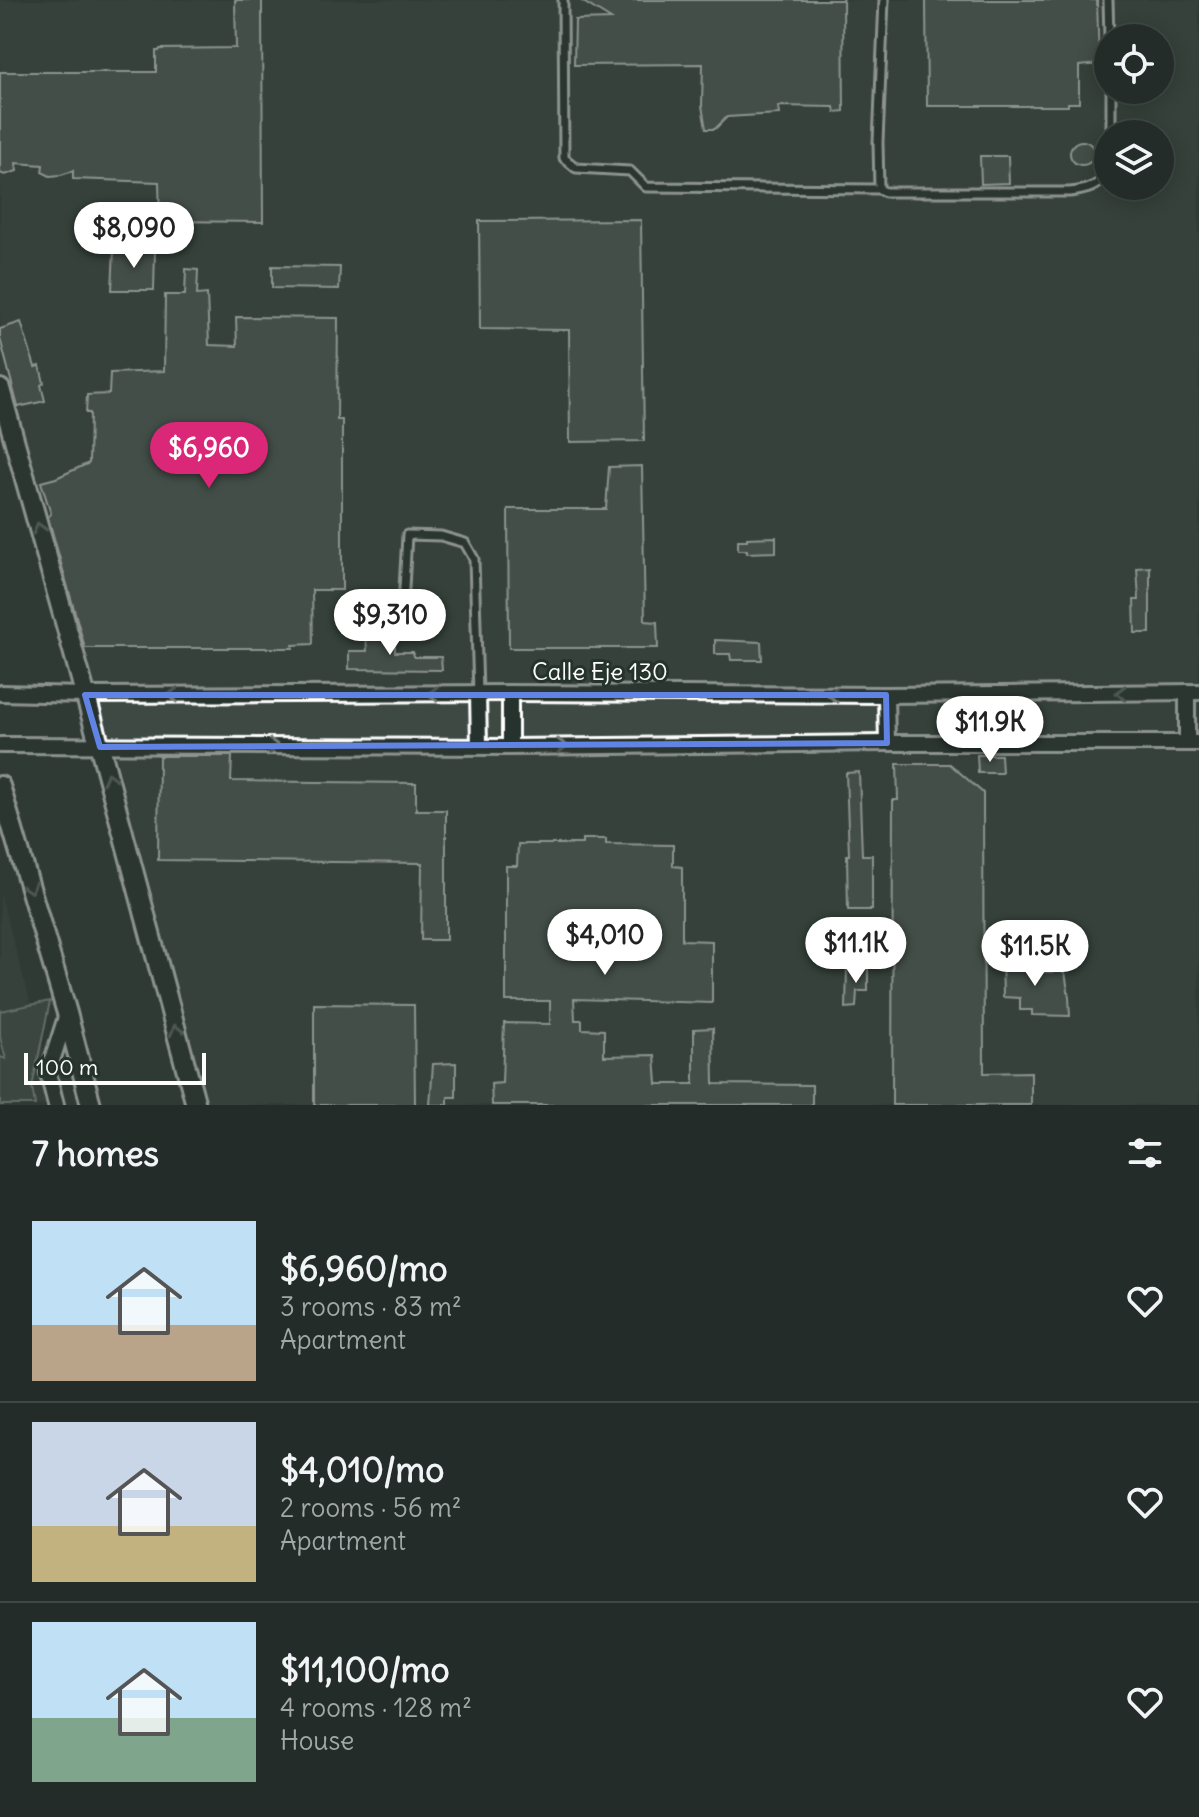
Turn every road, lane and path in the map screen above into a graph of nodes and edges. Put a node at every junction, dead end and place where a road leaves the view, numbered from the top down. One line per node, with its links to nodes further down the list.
1 (563, 0): 6 (lane)
2 (884, 0): 6 (lane)
3 (1108, 0): 4 (lane)
4 (1109, 24)
5 (1094, 187): 6 (lane)
6 (879, 189)
7 (0, 389): 13 (street, one-way to 7)
8 (403, 606): 11 (lane)
9 (1193, 692): 14 (street, Calle Eje 130, one-way to 14); 16 (street)
10 (0, 693): 13 (street, Calle Eje 130)
11 (478, 693): 12 (street, Calle Eje 130); 13 (street, Calle Eje 130, one-way to 13); 18 (street)
12 (510, 693): 14 (street, Calle Eje 130, one-way to 12); 20 (street)
13 (85, 695): 19 (street)
14 (886, 695): 15 (street)
15 (887, 743): 16 (street); 20 (street, one-way to 15)
16 (1193, 743)
17 (0, 745): 19 (street)
18 (479, 746): 19 (street, one-way to 18); 20 (street)
19 (100, 747): 25 (street, one-way to 19)
20 (510, 747)
21 (0, 786): 22 (street, one-way to 22)
22 (67, 1013): 23 (street); 24 (street)
23 (87, 1100)
24 (56, 1105)
25 (196, 1105)

